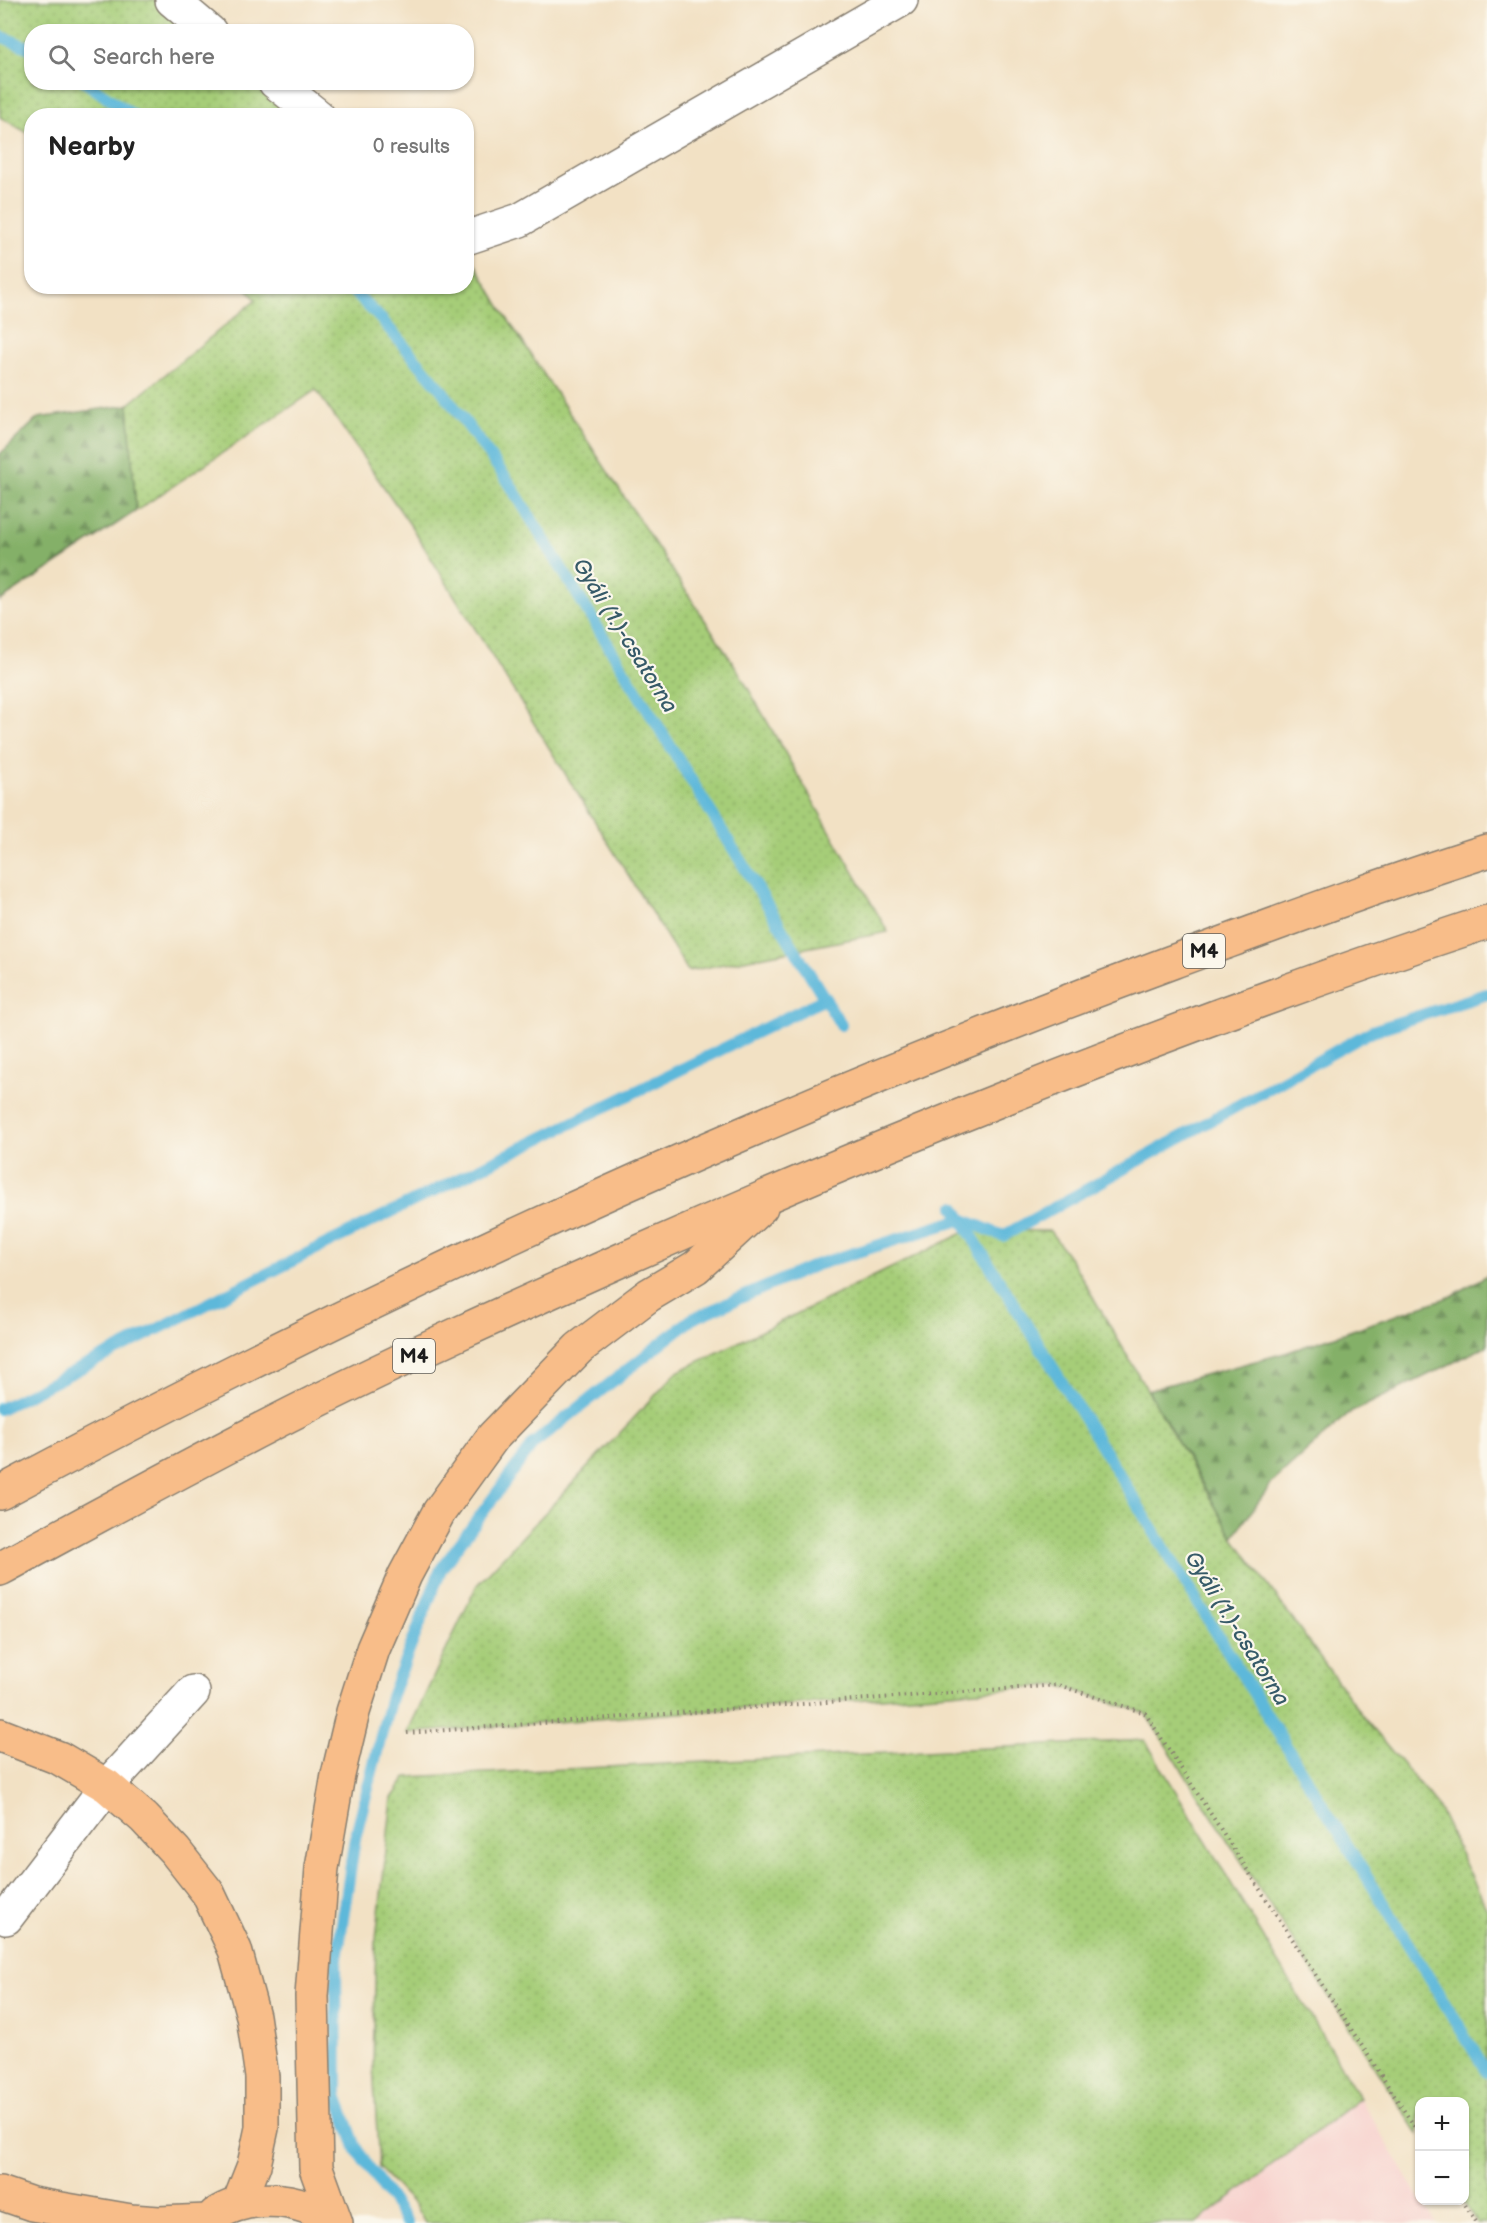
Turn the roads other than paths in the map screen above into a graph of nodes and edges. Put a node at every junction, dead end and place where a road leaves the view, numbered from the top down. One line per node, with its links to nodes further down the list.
1 (172, 0): 3 (lane)
2 (901, 0): 6 (lane)
3 (200, 24)
4 (286, 90): 5 (lane)
5 (308, 108)
6 (474, 235)
7 (1487, 851): 10 (main road, M4)
8 (1487, 922): 9 (main road, M4)
9 (782, 1188): 11 (main road, M4); 22 (main road)
10 (0, 1493)
11 (0, 1569)
12 (193, 1692): 14 (lane)
13 (0, 1735): 14 (main road)
14 (106, 1786): 15 (lane); 17 (main road)
15 (6, 1918)
16 (0, 2193): 18 (main road)
17 (239, 2203): 19 (main road); 21 (main road)
18 (32, 2204): 19 (main road); 20 (main road)
19 (206, 2222)
20 (63, 2223)
21 (330, 2223)
22 (336, 2223)

